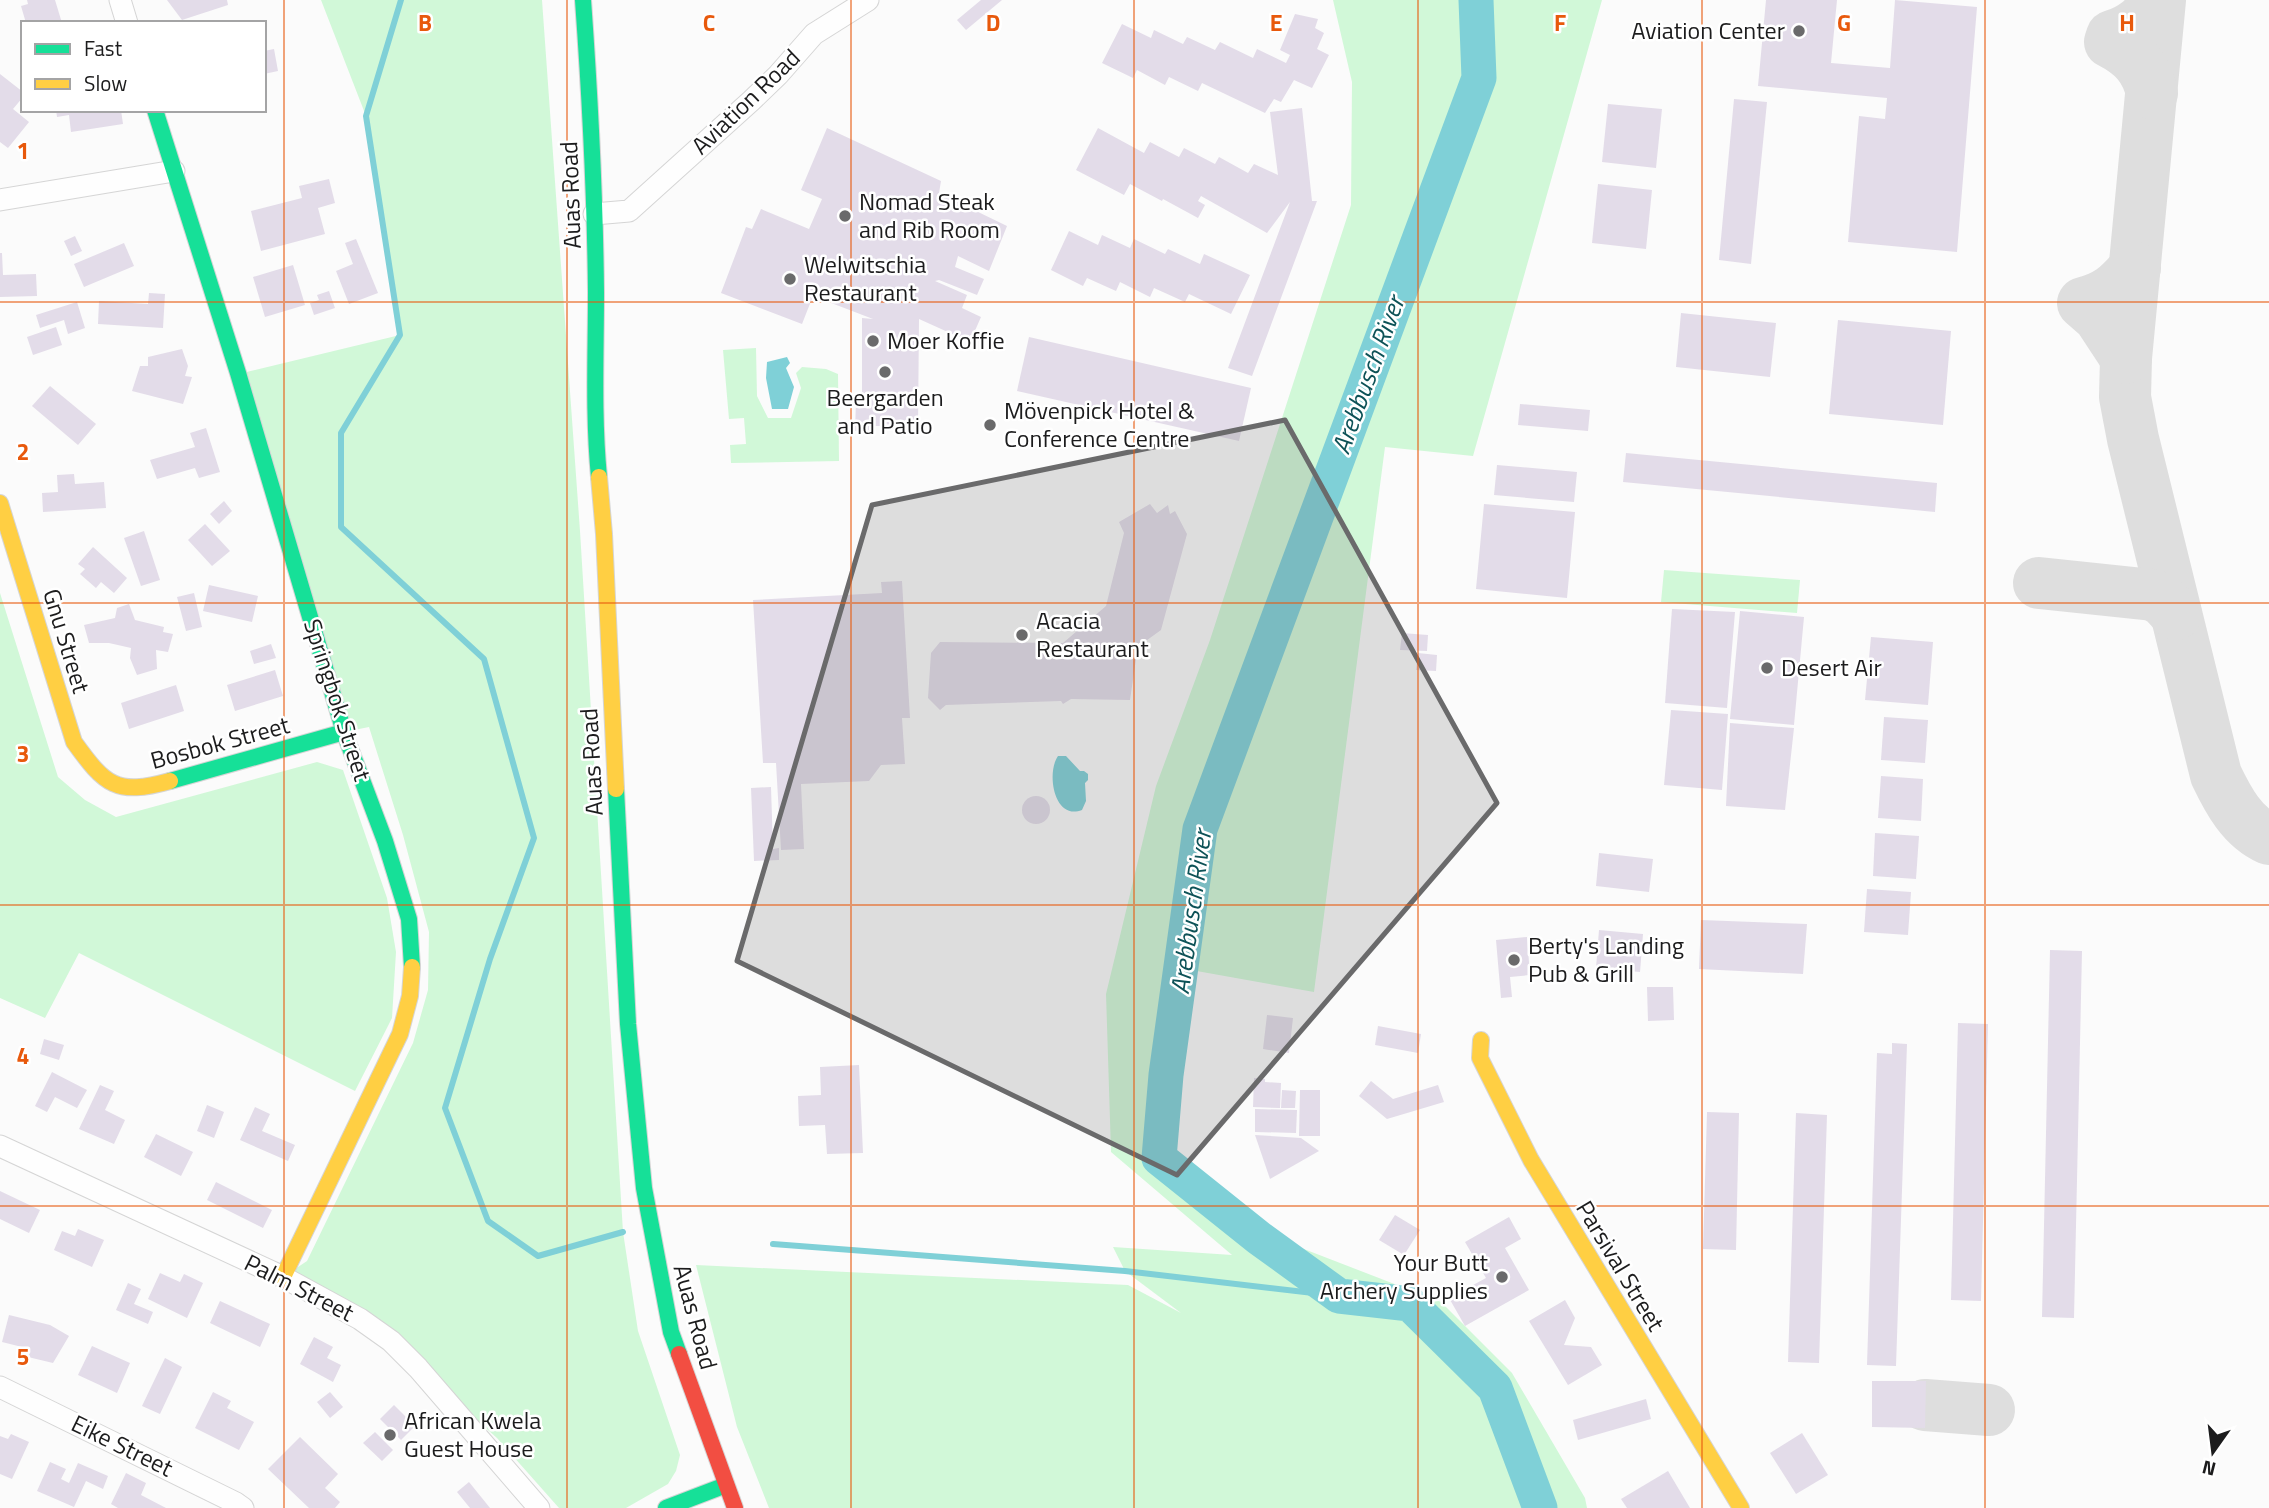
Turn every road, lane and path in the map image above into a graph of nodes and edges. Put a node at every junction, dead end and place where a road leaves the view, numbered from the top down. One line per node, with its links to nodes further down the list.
1 (120, 0): 4 (street)
2 (583, 0): 8 (street, Auas Road)
3 (867, 0): 8 (street, Aviation Road)
4 (126, 21)
5 (156, 112): 6 (street, Springbok Street)
6 (174, 171): 7 (street); 10 (street, Springbok Street)
7 (0, 200)
8 (594, 214): 16 (street, Auas Road)
9 (0, 503): 11 (street, Gnu Street)
10 (344, 732): 11 (street, Bosbok Street); 14 (street, Springbok Street)
11 (109, 780)
12 (1481, 1040): 21 (street, Parsival Street)
13 (0, 1146): 14 (street, Palm Street)
14 (282, 1277): 18 (street, Palm Street)
15 (0, 1387): 17 (street, Eike Street)
16 (726, 1485): 19 (street); 20 (street, Auas Road)
17 (243, 1508)
18 (539, 1508)
19 (666, 1508)
20 (735, 1508)
21 (1741, 1508)

